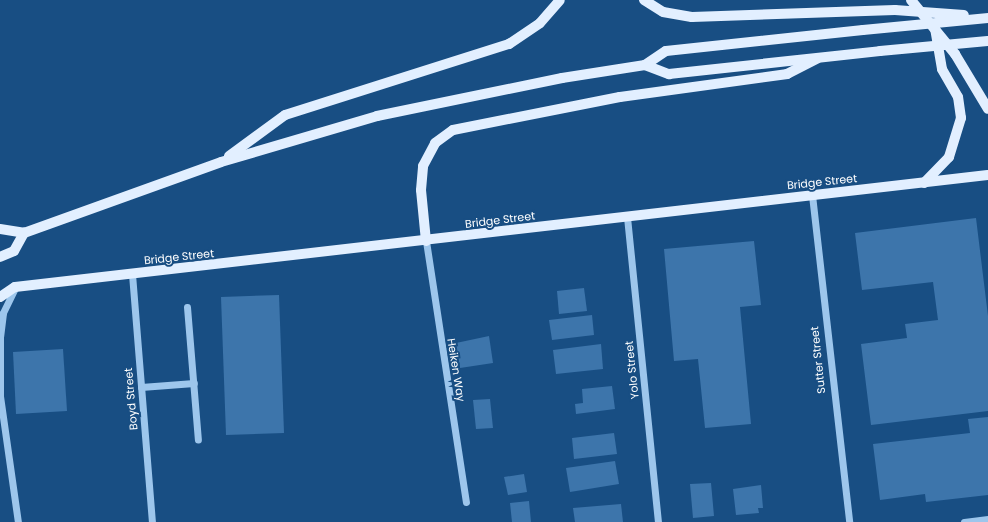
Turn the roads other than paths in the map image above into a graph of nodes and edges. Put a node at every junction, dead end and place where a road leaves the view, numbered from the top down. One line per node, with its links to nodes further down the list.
1 (560, 0): 10 (main road)
2 (644, 0): 4 (main road, bridge)
3 (911, 0): 5 (main road)
4 (988, 18): 8 (main road, bridge)
5 (935, 28): 9 (main road); 12 (main road)
6 (988, 42): 7 (main road, bridge)
7 (817, 59): 8 (main road); 17 (main road)
8 (645, 65): 10 (main road)
9 (988, 109)
10 (221, 162): 16 (main road)
11 (988, 176): 12 (main road, Bridge Street)
12 (924, 183): 13 (main road, Bridge Street)
13 (812, 195): 14 (main road, Bridge Street); 32 (street, Sutter Street)
14 (627, 217): 17 (main road, Bridge Street); 31 (street, Yolo Street)
15 (0, 229): 16 (main road)
16 (24, 233): 18 (main road)
17 (426, 241): 19 (main road, Bridge Street); 27 (street, Heiken Way)
18 (0, 257)
19 (132, 274): 20 (main road, Bridge Street); 25 (street, Boyd Street)
20 (15, 287): 21 (main road); 23 (street)
21 (0, 298)
22 (187, 308): 24 (street)
23 (0, 336): 29 (street)
24 (194, 383): 25 (street); 26 (street)
25 (141, 387): 30 (street, Boyd Street)
26 (198, 440)
27 (466, 502)
28 (988, 519): 33 (street)
29 (18, 522)
30 (152, 522)
31 (658, 522)
32 (849, 522)
33 (964, 522)

